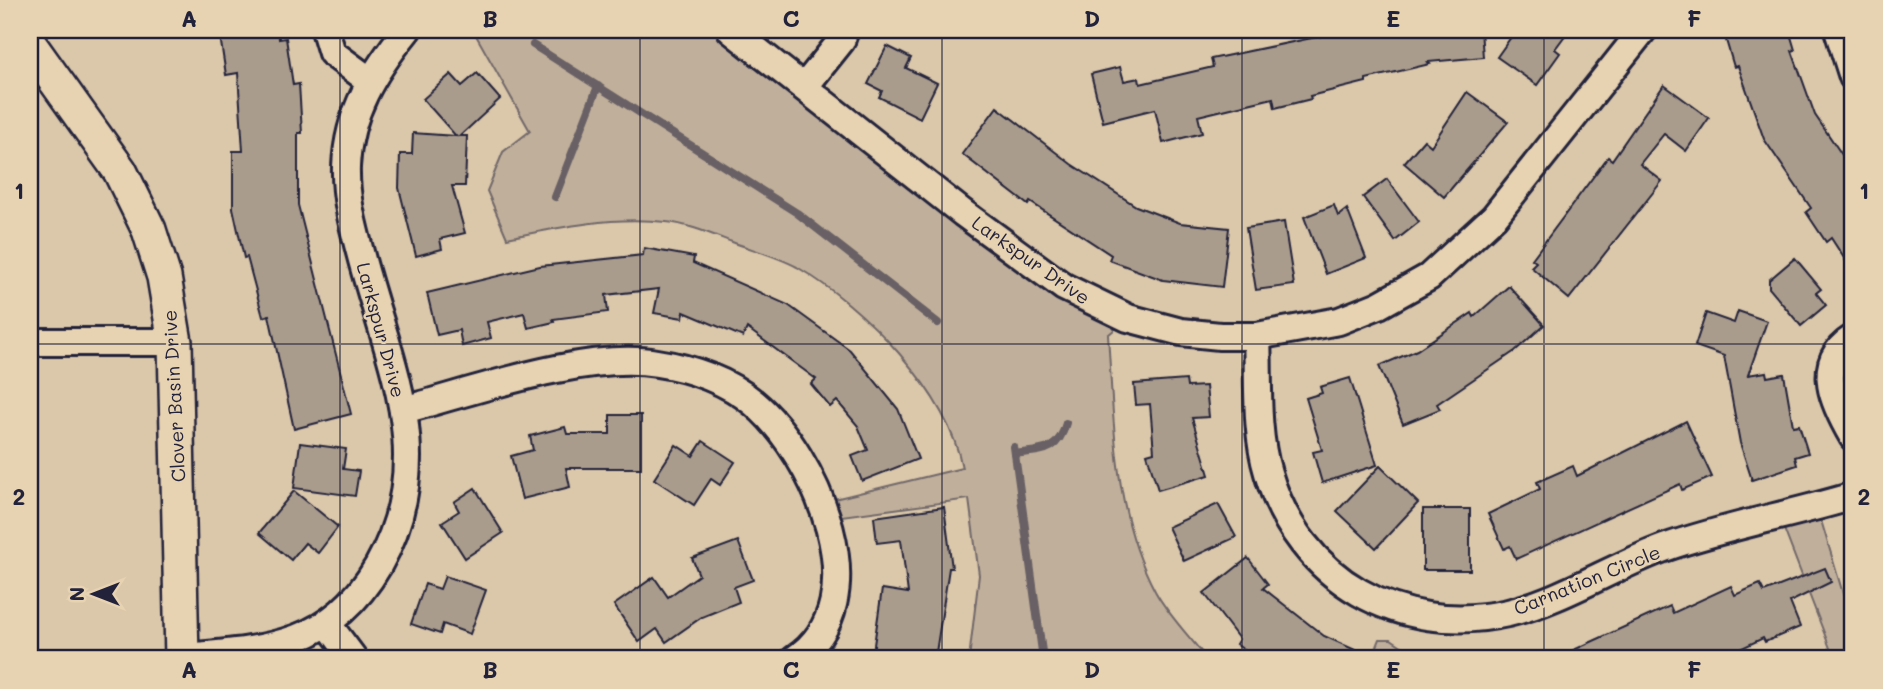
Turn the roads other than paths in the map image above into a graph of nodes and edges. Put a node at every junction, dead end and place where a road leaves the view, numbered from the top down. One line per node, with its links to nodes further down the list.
1 (326, 30): 9 (street)
2 (407, 30): 9 (street, Larkspur Drive)
3 (733, 30): 10 (street, Larkspur Drive)
4 (845, 30): 10 (street)
5 (1838, 30): 8 (street)
6 (1635, 32): 11 (street, Larkspur Drive)
7 (30, 45): 14 (street, Clover Basin Drive)
8 (1853, 77)
9 (370, 80): 15 (street, Larkspur Drive)
10 (805, 86): 11 (street, Larkspur Drive)
11 (1257, 337): 17 (street, Carnation Circle)
12 (1853, 338): 16 (street)
13 (30, 342): 14 (street)
14 (175, 342): 19 (street, Clover Basin Drive)
15 (403, 410): 18 (street, Larkspur Drive); 21 (street)
16 (1853, 437)
17 (1853, 496)
18 (327, 623): 19 (street); 20 (street)
19 (182, 658)
20 (354, 659)
21 (795, 659)

